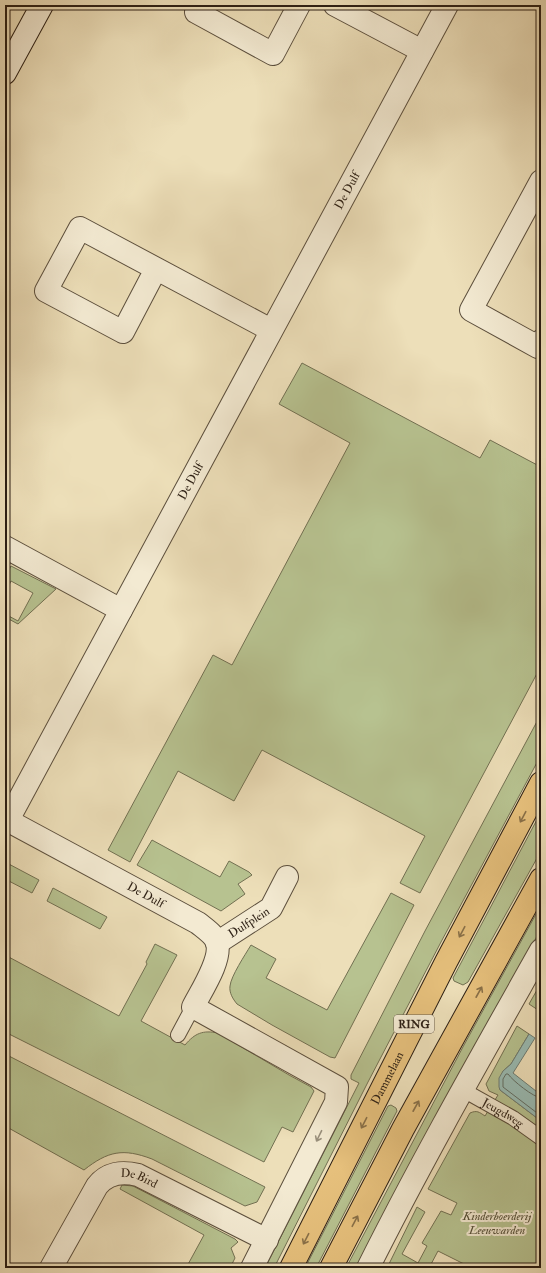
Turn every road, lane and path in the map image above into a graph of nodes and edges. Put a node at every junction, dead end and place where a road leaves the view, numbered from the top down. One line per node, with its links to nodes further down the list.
1 (42, 5): 7 (street)
2 (200, 5): 3 (street)
3 (299, 5)
4 (335, 5): 6 (street)
5 (447, 5): 6 (street, De Dulf)
6 (422, 51): 10 (street, De Dulf)
7 (5, 73)
8 (541, 181): 11 (street)
9 (156, 269): 9 (street); 10 (street)
10 (271, 330): 13 (street, De Dulf)
11 (541, 341)
12 (5, 547): 13 (street)
13 (121, 610): 15 (street, De Dulf)
14 (541, 783): 27 (main road, Dammelaan / RING, one-way to 27)
15 (6, 819): 18 (street, De Dulf)
16 (287, 877): 18 (street, Dulfplein)
17 (541, 879): 28 (main road, one-way to 17)
18 (217, 943): 20 (street)
19 (541, 950): 22 (street)
20 (193, 1006): 21 (lane); 24 (street, one-way to 24)
21 (178, 1035)
22 (463, 1090): 23 (lane, Jeugdweg); 29 (street)
23 (541, 1138)
24 (267, 1240): 25 (street, De Bird); 26 (street)
25 (51, 1268)
26 (252, 1268)
27 (291, 1268)
28 (330, 1268)
29 (368, 1268)

